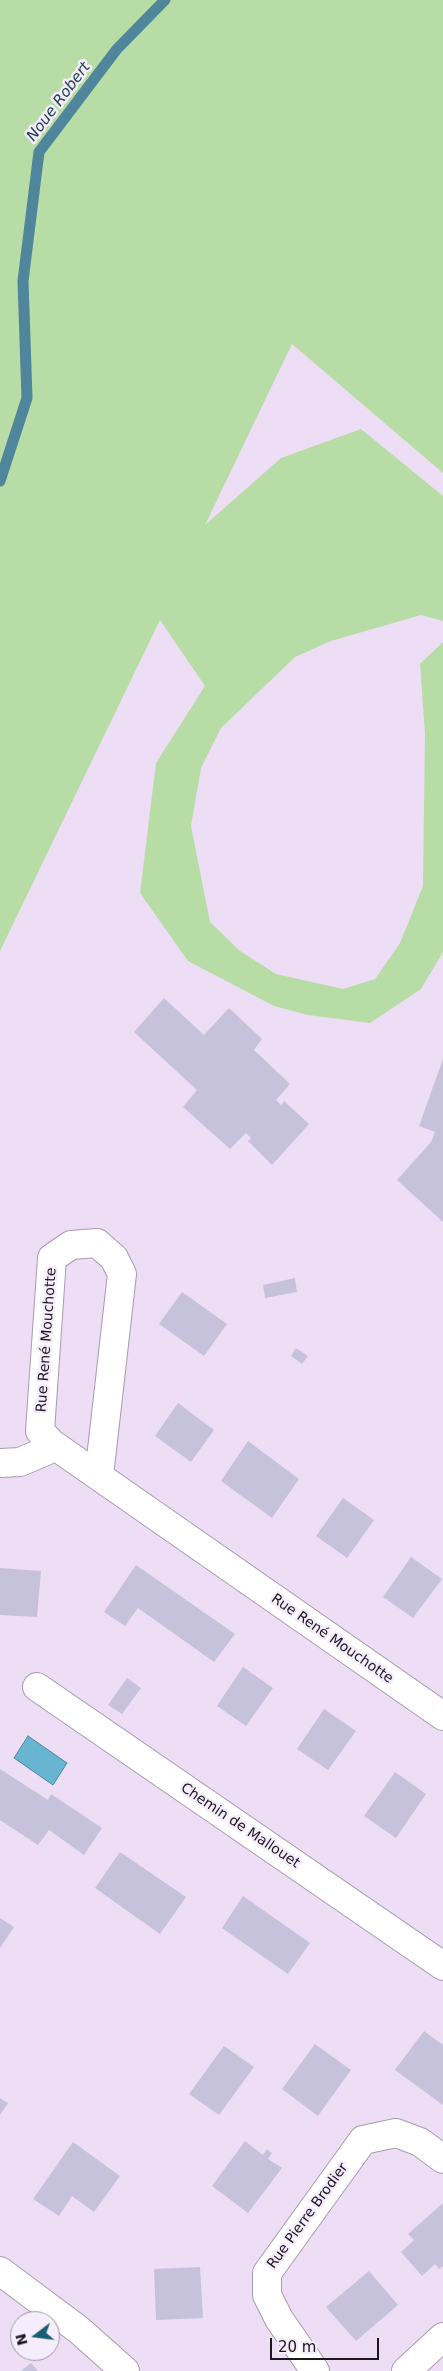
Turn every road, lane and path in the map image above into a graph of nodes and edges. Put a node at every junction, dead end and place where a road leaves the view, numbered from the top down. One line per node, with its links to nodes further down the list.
1 (51, 1443): 2 (street); 3 (street, Rue René Mouchotte); 3 (street, Rue René Mouchotte)
2 (0, 1464)
3 (99, 1476): 5 (street, Rue René Mouchotte)
4 (37, 1687): 6 (street, Chemin de Mallouet)
5 (443, 1716)
6 (443, 1966)
7 (443, 2159): 11 (street, Rue Pierre Brodier)
8 (0, 2271): 10 (street)
9 (443, 2337): 12 (street)
10 (125, 2371)
11 (315, 2371)
12 (406, 2371)

